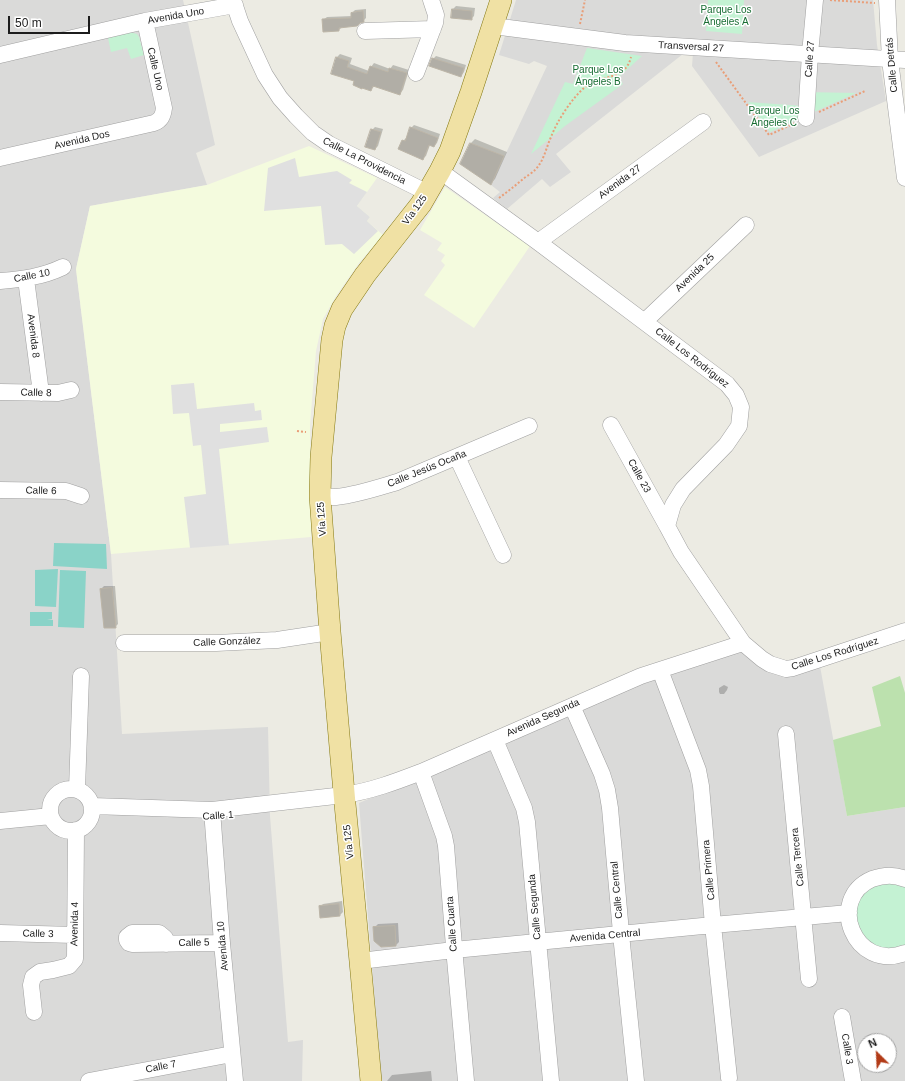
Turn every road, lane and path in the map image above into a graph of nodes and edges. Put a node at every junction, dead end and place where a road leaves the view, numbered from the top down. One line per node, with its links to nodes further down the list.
1 (431, 0): 10 (street)
2 (501, 0): 9 (main road, Vía 125)
3 (585, 0): 12 (path)
4 (815, 0): 15 (street, Calle 27)
5 (830, 0): 6 (path)
6 (887, 2): 17 (street, Calle Detrás)
7 (234, 3): 8 (street, Avenida Uno); 26 (street, Calle La Providencia)
8 (145, 21): 16 (street, Avenida Uno); 20 (street, Calle Uno)
9 (493, 26): 12 (street, Transversal 27); 25 (main road, Vía 125)
10 (433, 29): 11 (street); 18 (street)
11 (365, 31)
12 (577, 37): 13 (street, Transversal 27)
13 (634, 44): 14 (street, Transversal 27); 27 (path)
14 (705, 48): 15 (street, Transversal 27); 21 (path)
15 (810, 54): 17 (street, Transversal 27); 21 (street, Calle 27)
16 (0, 55)
17 (898, 60): 24 (street, Calle Detrás)
18 (416, 73)
19 (866, 91): 21 (path)
20 (162, 117): 23 (street, Avenida Dos)
21 (806, 118)
22 (703, 122): 29 (street, Avenida 27)
23 (0, 158)
24 (904, 169)
25 (440, 171): 26 (main road, Vía 125); 27 (street, Calle Los Rodríguez)
26 (428, 193): 44 (main road, Vía 125)
27 (489, 206): 29 (street, Calle Los Rodríguez)
28 (746, 225): 33 (street, Avenida 25)
29 (538, 242): 33 (street, Calle Los Rodríguez)
30 (63, 267): 31 (street, Calle 10)
31 (26, 278): 32 (street, Calle 10); 36 (street, Avenida 8)
32 (0, 281)
33 (644, 321): 45 (street, Calle Los Rodríguez)
34 (71, 390): 36 (street, Calle 8)
35 (0, 392): 36 (street, Calle 8)
36 (40, 393)
37 (611, 425): 45 (street, Calle 23)
38 (529, 426): 41 (street, Calle Jesús Ocaña)
39 (297, 431): 40 (path)
40 (306, 432)
41 (456, 457): 44 (street, Calle Jesús Ocaña); 46 (street)
42 (0, 490): 43 (street, Calle 6)
43 (81, 496)
44 (320, 496): 48 (main road, Vía 125)
45 (668, 526): 50 (street, Calle Los Rodríguez)
46 (503, 555)
47 (905, 631): 50 (street, Calle Los Rodríguez)
48 (330, 632): 49 (street, Calle González); 58 (main road, Vía 125)
49 (124, 643)
50 (743, 643): 51 (street, Avenida Segunda)
51 (660, 670): 53 (street, Avenida Segunda); 68 (street, Calle Primera)
52 (81, 676): 57 (street)
53 (572, 706): 55 (street, Avenida Segunda); 71 (street, Calle Central)
54 (786, 734): 67 (street, Calle Tercera)
55 (495, 740): 56 (street, Avenida Segunda); 74 (street, Calle Segunda)
56 (421, 772): 58 (street, Avenida Segunda); 76 (street, Calle Cuarta)
57 (77, 789): 60 (street); 61 (street)
58 (344, 800): 62 (street, Calle 1); 77 (main road, Vía 125)
59 (0, 811): 60 (street)
60 (50, 811): 63 (street); 64 (street)
61 (92, 811): 62 (street, Calle 1); 64 (street)
62 (212, 814): 72 (street, Avenida 10)
63 (0, 821)
64 (76, 830): 70 (street, Avenida 4)
65 (905, 879): 66 (street)
66 (849, 918): 67 (street, Avenida Central); 75 (street)
67 (804, 922): 68 (street, Avenida Central); 78 (street, Calle Tercera)
68 (714, 930): 71 (street, Avenida Central); 82 (street, Calle Primera)
69 (0, 934): 70 (street, Calle 3)
70 (75, 935): 79 (street, Avenida 4)
71 (622, 939): 74 (street, Avenida Central); 88 (street, Calle Central)
72 (222, 943): 73 (street, Calle 5); 81 (street, Avenida 10)
73 (166, 944)
74 (538, 946): 76 (street, Avenida Central); 87 (street, Calle Segunda)
75 (905, 952)
76 (454, 955): 77 (street, Avenida Central); 86 (street, Calle Cuarta)
77 (361, 965): 85 (main road, Vía 125)
78 (809, 979)
79 (34, 1012)
80 (842, 1017): 89 (street, Calle 3)
81 (232, 1054): 83 (street, Calle 7); 84 (street, Avenida 10)
82 (729, 1078)
83 (89, 1081)
84 (235, 1081)
85 (371, 1081)
86 (466, 1081)
87 (551, 1081)
88 (636, 1081)
89 (853, 1081)

